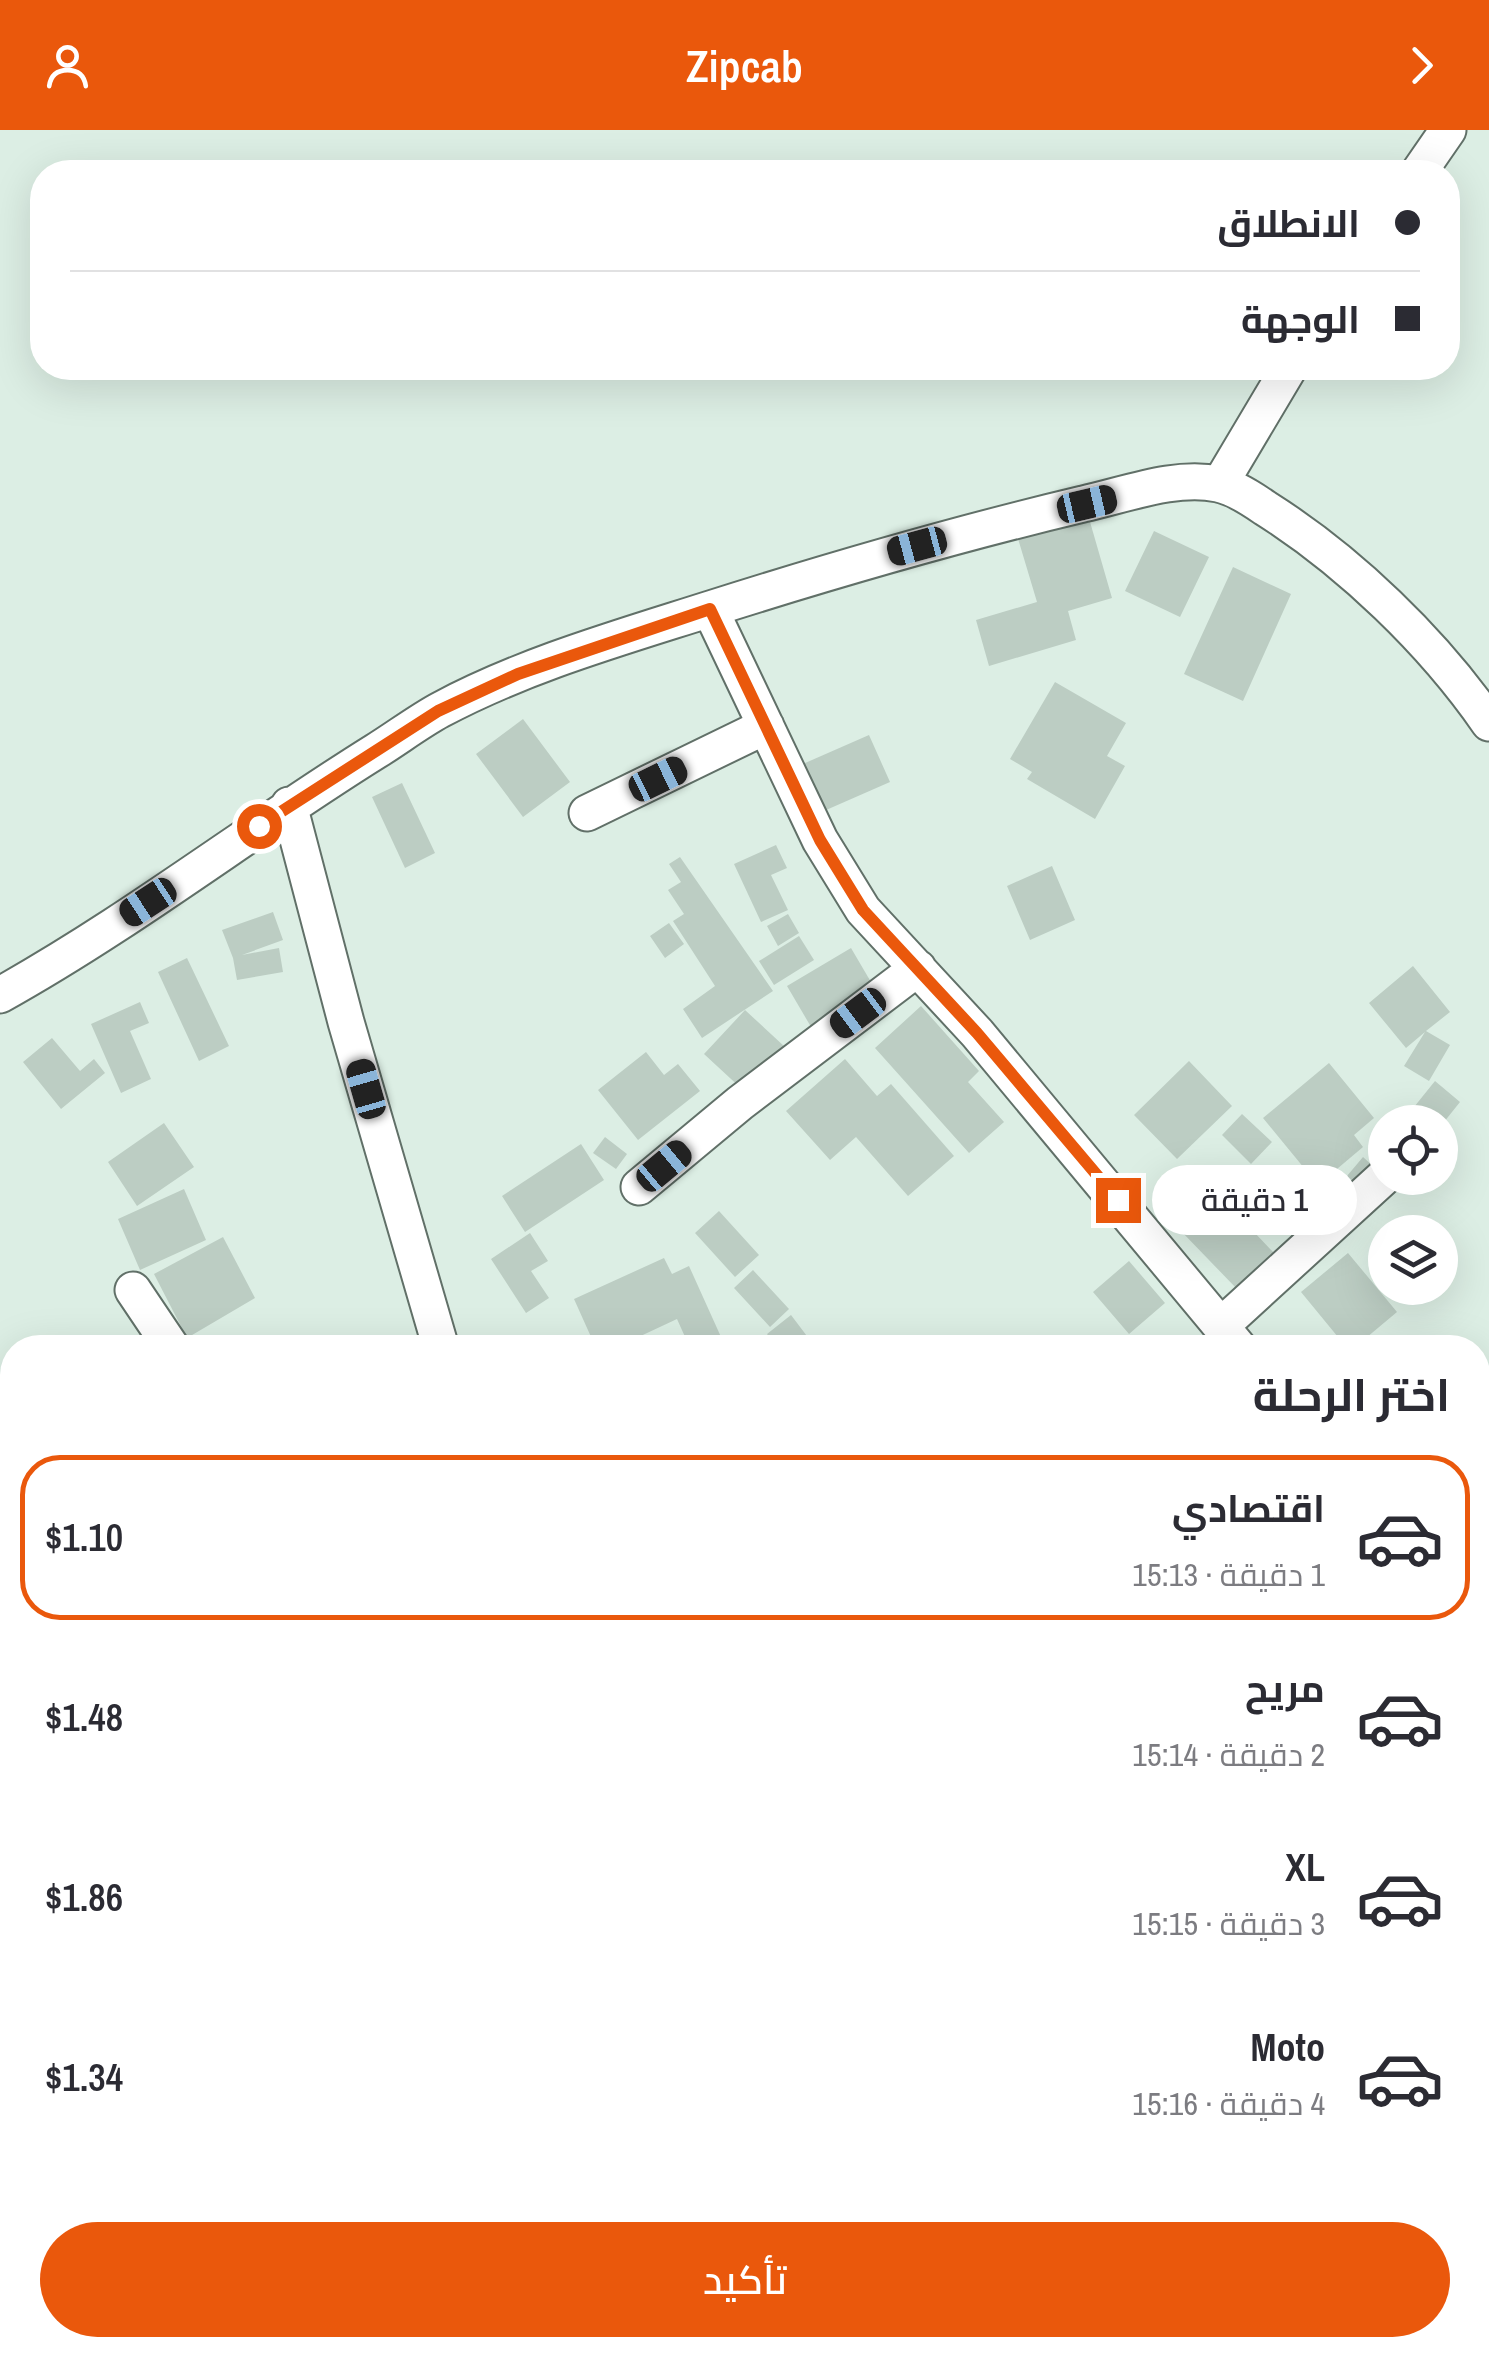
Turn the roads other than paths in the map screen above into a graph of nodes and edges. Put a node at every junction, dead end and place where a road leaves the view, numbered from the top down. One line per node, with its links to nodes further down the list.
1 (1448, 130): 2 (street)
2 (1427, 160)
3 (1282, 380): 4 (street)
4 (1220, 484): 5 (street); 6 (street)
5 (710, 609): 7 (street); 8 (street)
6 (1489, 723)
7 (766, 726): 9 (street); 10 (street)
8 (289, 805): 11 (street); 16 (street)
9 (587, 814)
10 (918, 968): 12 (street); 17 (street)
11 (0, 995)
12 (639, 1187)
13 (1368, 1194): 18 (street)
14 (133, 1290): 15 (street)
15 (163, 1335)
16 (437, 1335)
17 (1230, 1335)
18 (1232, 1335)

